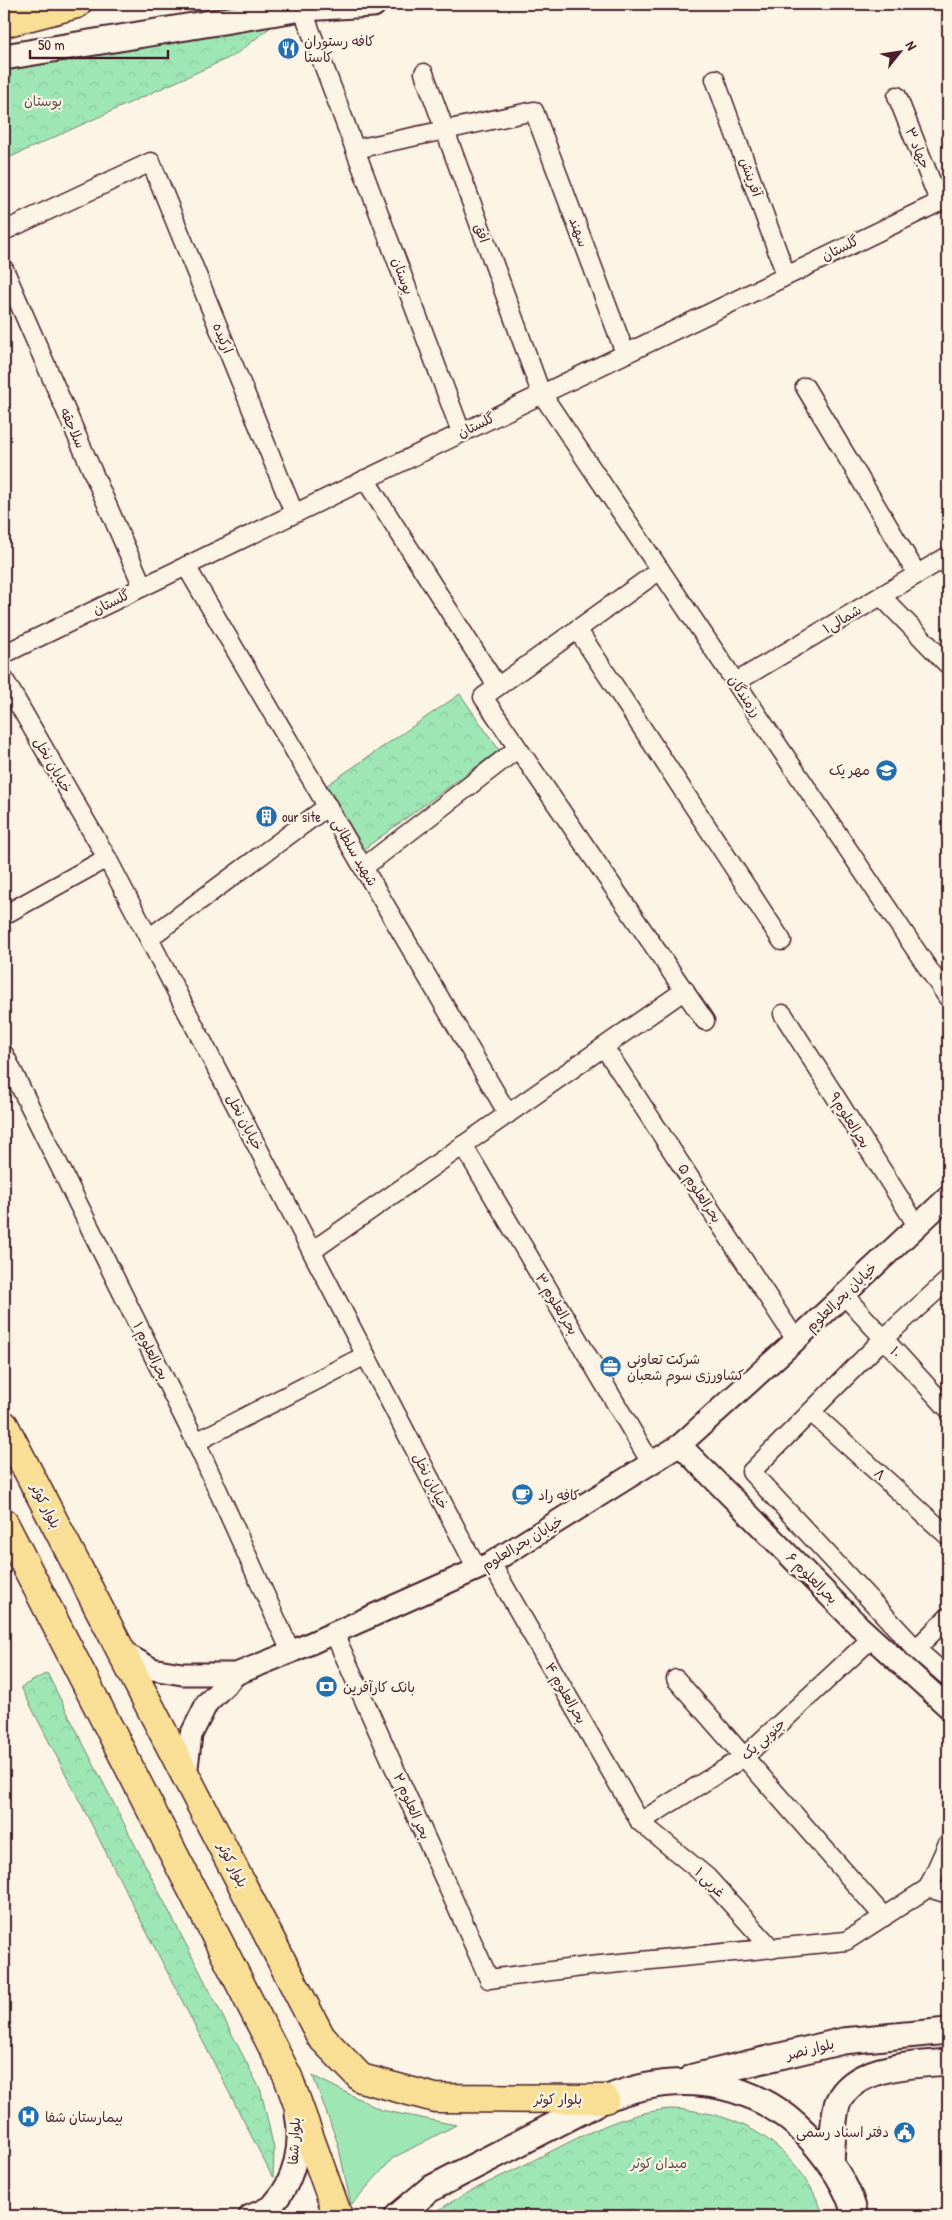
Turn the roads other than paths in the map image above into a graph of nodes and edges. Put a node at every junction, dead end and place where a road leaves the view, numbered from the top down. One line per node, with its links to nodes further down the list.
1 (77, 4): 4 (main road)
2 (373, 4): 3 (main road)
3 (302, 8): 5 (main road); 10 (street, بوستان)
4 (4, 23)
5 (4, 57)
6 (424, 73): 9 (street, افق)
7 (715, 79): 14 (street, آفرینش)
8 (897, 96): 11 (street, جهاد ۳)
9 (445, 131): 10 (street); 15 (street, سهند); 17 (street, افق)
10 (356, 149): 18 (street, بوستان)
11 (944, 199): 14 (street, گلستان)
12 (4, 231): 20 (street, ارکیده)
13 (4, 269): 25 (street, سلاجقه)
14 (786, 275): 15 (street, گلستان)
15 (624, 353): 17 (street, گلستان)
16 (805, 386): 24 (street)
17 (541, 393): 18 (street, گلستان); 23 (street, رزمندگان)
18 (461, 432): 19 (street, گلستان)
19 (364, 479): 20 (street, گلستان); 32 (street)
20 (294, 513): 22 (street, گلستان)
21 (948, 556): 24 (street, شمالی۱)
22 (186, 566): 25 (street, گلستان); 34 (street, شهید سلطانی)
23 (660, 570): 27 (street); 31 (street, رزمندگان)
24 (917, 574): 26 (street, شمالی۱)
25 (143, 586): 28 (street, گلستان)
26 (881, 596): 29 (street); 31 (street, شمالی۱)
27 (576, 629): 32 (street); 39 (street)
28 (4, 654)
29 (948, 665)
30 (4, 678): 35 (street, خیابان نخل)
31 (736, 682): 41 (street, رزمندگان)
32 (497, 686): 33 (street)
33 (518, 749): 36 (street); 40 (street)
34 (328, 806): 36 (street, شهید سلطانی); 38 (street)
35 (107, 858): 37 (street); 38 (street, خیابان نخل)
36 (364, 868): 46 (street, شهید سلطانی)
37 (4, 915)
38 (149, 938): 50 (street, خیابان نخل)
39 (782, 941)
40 (684, 990): 43 (street); 44 (street)
41 (948, 998)
42 (783, 1014): 49 (street, بحرالعلوم۹)
43 (705, 1022)
44 (604, 1047): 46 (street); 54 (street, بحرالعلوم ۵)
45 (4, 1054): 59 (street, بحرالعلوم ۱)
46 (508, 1114): 47 (street)
47 (463, 1146): 50 (street); 61 (street, بحرالعلوم ۳)
48 (948, 1197): 49 (street, خیابان بحرالعلوم)
49 (918, 1226): 52 (street, خیابان بحرالعلوم)
50 (312, 1251): 55 (street, خیابان نخل)
51 (948, 1280): 53 (street)
52 (843, 1294): 53 (street, ۱۰); 54 (street, خیابان بحرالعلوم)
53 (884, 1339): 56 (street, ۱۰); 57 (street)
54 (796, 1340): 60 (street, خیابان بحرالعلوم)
55 (366, 1355): 59 (street); 64 (street, خیابان نخل)
56 (948, 1409)
57 (811, 1412): 63 (street, ۸); 68 (street)
58 (4, 1424): 69 (main road, بلوار کوثر)
59 (196, 1442): 70 (street, بحرالعلوم ۱)
60 (680, 1445): 61 (street, خیابان بحرالعلوم); 67 (street, بحرالعلوم ۶)
61 (651, 1463): 64 (street, خیابان بحرالعلوم)
62 (4, 1522): 85 (main road)
63 (948, 1536)
64 (484, 1566): 66 (street, خیابان بحرالعلوم); 77 (street, بحرالعلوم ۴)
65 (948, 1617): 68 (street)
66 (334, 1633): 70 (street, خیابان بحرالعلوم); 82 (street, بحر العلوم ۲)
67 (872, 1638): 74 (street, بحرالعلوم ۶); 75 (street, جنوبی یک)
68 (916, 1649): 72 (street)
69 (122, 1652): 71 (street); 76 (main road, بلوار کوثر)
70 (291, 1652): 71 (street, خیابان بحرالعلوم)
71 (236, 1674): 76 (street, خیابان بحرالعلوم)
72 (948, 1677)
73 (676, 1679): 75 (street)
74 (948, 1707)
75 (744, 1756): 77 (street, جنوبی یک); 81 (street)
76 (186, 1775): 87 (main road, بلوار کوثر)
77 (640, 1822): 82 (street, غربی ۱)
78 (948, 1843): 79 (street)
79 (928, 1888): 80 (street); 81 (street)
80 (948, 1894)
81 (884, 1917): 82 (street)
82 (772, 1949)
83 (948, 2032): 86 (main road, بلوار نصر)
84 (948, 2062): 88 (main road)
85 (288, 2077): 89 (street, بلوار شفا); 90 (main road)
86 (675, 2082): 87 (main road); 88 (main road)
87 (605, 2099): 91 (main road)
88 (831, 2163): 92 (main road)
89 (250, 2216)
90 (338, 2216)
91 (398, 2216)
92 (855, 2216)

